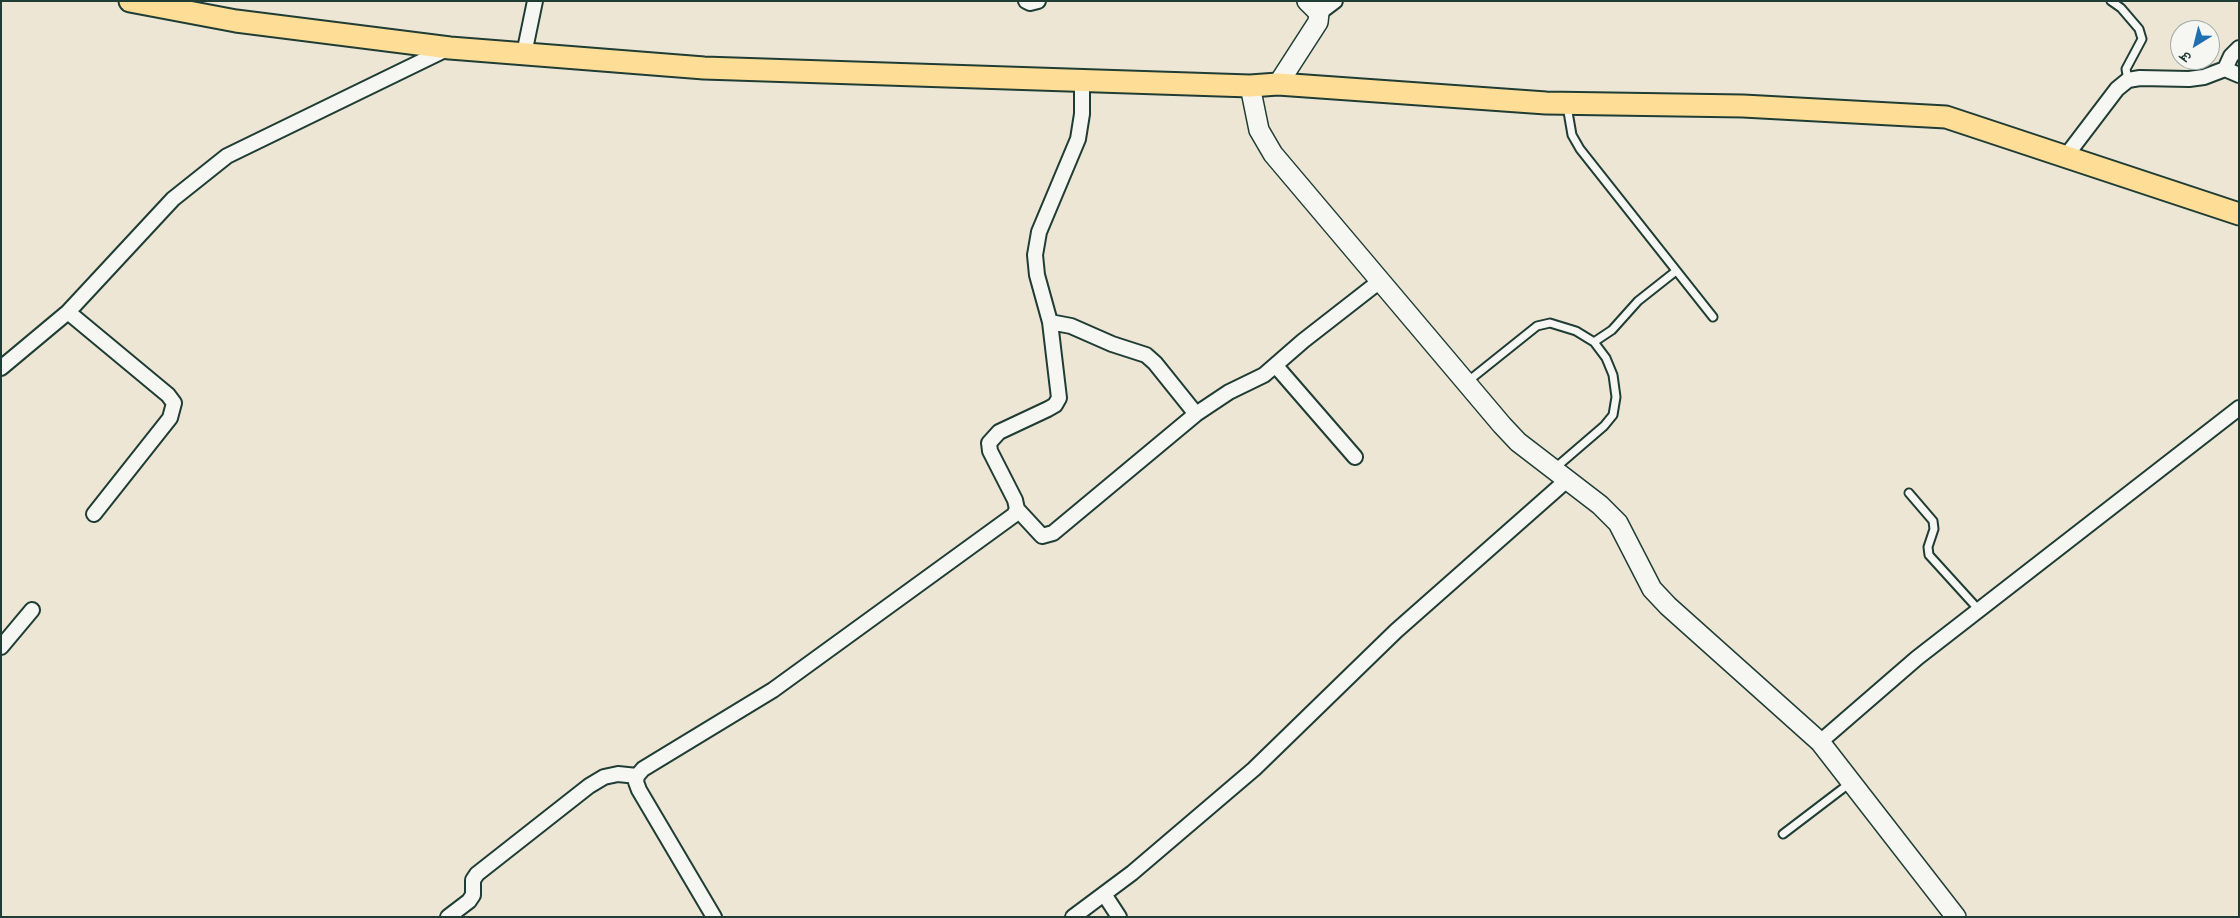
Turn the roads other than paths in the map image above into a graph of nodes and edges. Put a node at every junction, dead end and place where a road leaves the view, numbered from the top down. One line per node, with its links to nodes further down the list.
1 (130, 1): 8 (main road)
2 (535, 1): 10 (street)
3 (1026, 1): 4 (street)
4 (1038, 1)
5 (1335, 1): 7 (street)
6 (2111, 1): 14 (lane)
7 (1313, 7): 15 (street)
8 (450, 48): 10 (main road); 22 (street)
9 (2239, 48): 11 (street)
10 (524, 54): 13 (main road)
11 (2225, 69): 12 (street); 14 (street)
12 (2239, 75)
13 (1082, 79): 16 (main road); 24 (street)
14 (2128, 80): 18 (street)
15 (1278, 84): 16 (main road); 17 (main road)
16 (1250, 86): 21 (street)
17 (1566, 103): 18 (main road); 20 (lane)
18 (2066, 156): 19 (main road)
19 (2239, 214)
20 (1676, 271): 23 (lane); 25 (lane)
21 (1380, 280): 26 (street); 28 (street)
22 (68, 312): 27 (street); 35 (street)
23 (1713, 317)
24 (1050, 322): 30 (street); 34 (street)
25 (1594, 342): 28 (lane); 32 (lane)
26 (1276, 366): 30 (street); 31 (street)
27 (1, 368)
28 (1467, 382): 32 (street)
29 (2239, 408): 37 (street)
30 (1196, 414): 34 (street)
31 (1355, 457)
32 (1560, 475): 39 (street); 43 (street)
33 (1909, 493): 37 (lane)
34 (1017, 509): 40 (street)
35 (94, 514)
36 (32, 610): 38 (street)
37 (1979, 610): 39 (street)
38 (1, 647)
39 (1820, 742): 41 (street)
40 (637, 776): 44 (street); 45 (street)
41 (1852, 781): 42 (lane); 48 (street)
42 (1783, 834)
43 (1104, 894): 46 (street); 47 (street)
44 (448, 917)
45 (714, 917)
46 (1073, 917)
47 (1119, 917)
48 (1956, 917)

